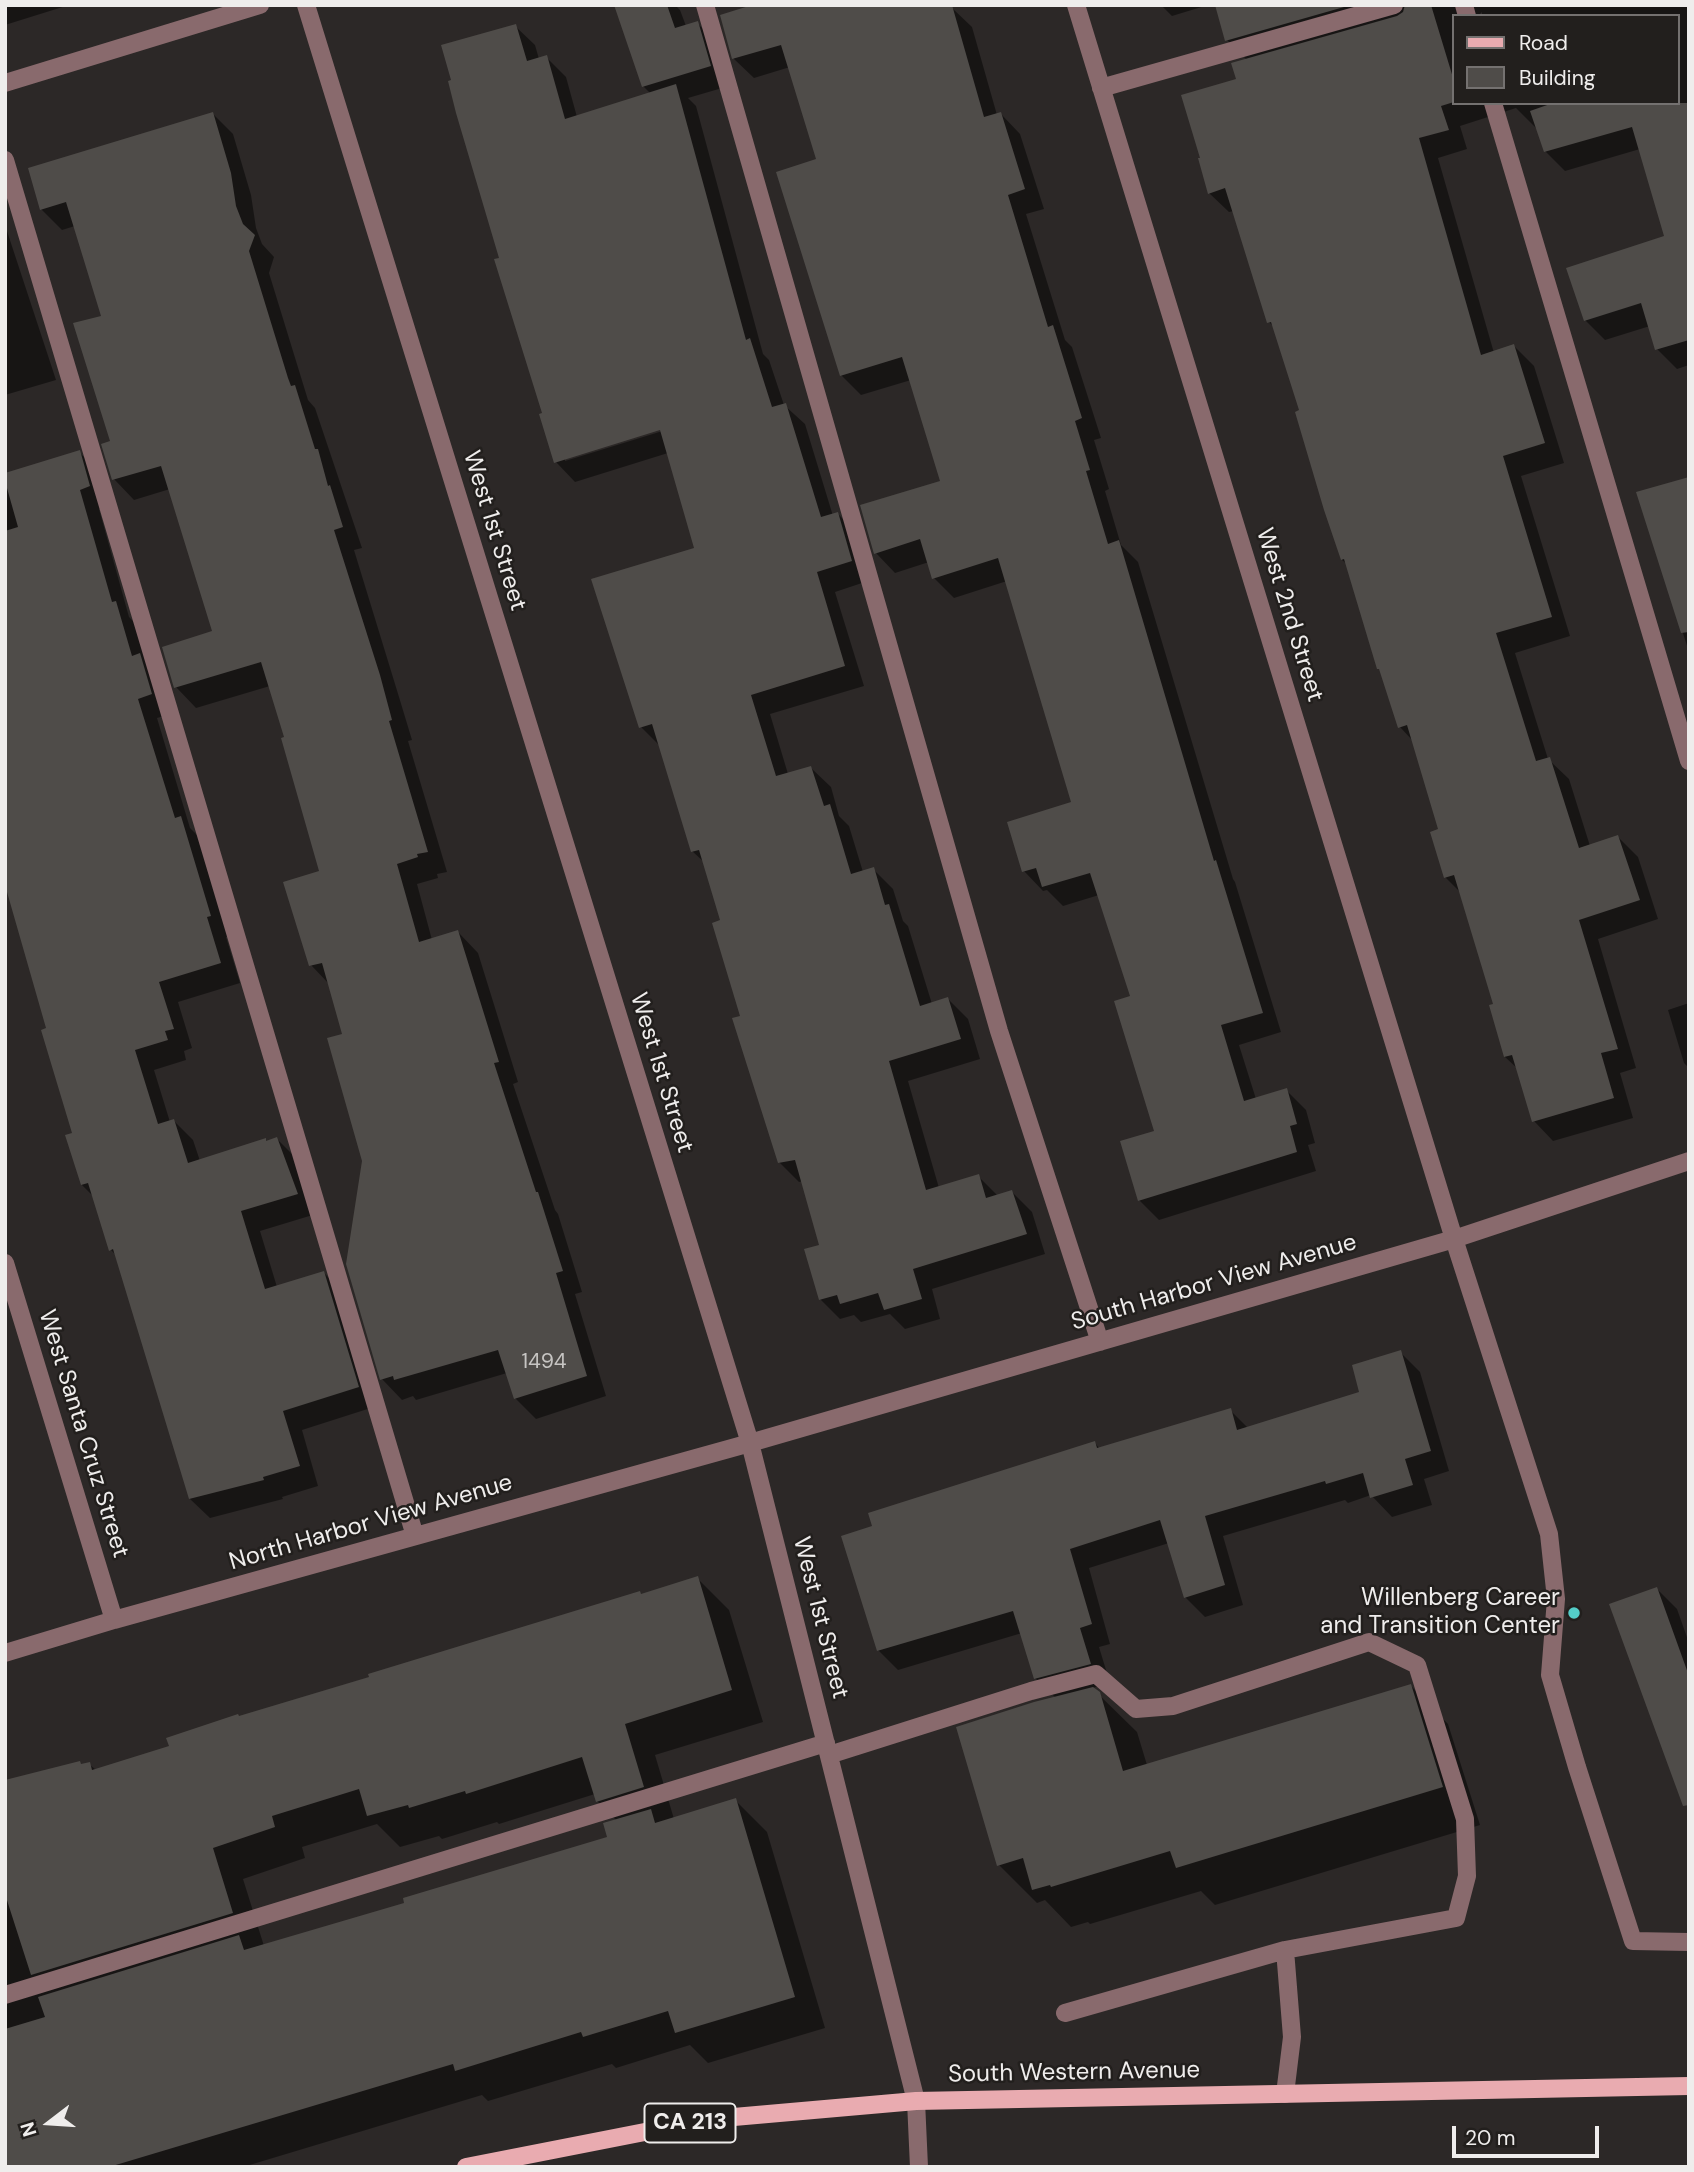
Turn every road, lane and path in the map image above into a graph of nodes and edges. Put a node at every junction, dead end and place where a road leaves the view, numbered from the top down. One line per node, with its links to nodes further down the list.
1 (260, 5): 6 (street)
2 (306, 5): 15 (street, West 1st Street)
3 (705, 5): 14 (street)
4 (1076, 5): 7 (street, West 2nd Street)
5 (1394, 5): 7 (street)
6 (5, 83)
7 (1101, 88): 12 (street, West 2nd Street)
8 (1494, 105): 10 (street)
9 (5, 160): 16 (street)
10 (1689, 761)
11 (1689, 1161): 12 (street, South Harbor View Avenue)
12 (1454, 1238): 14 (street, South Harbor View Avenue); 20 (street, West 2nd Street)
13 (5, 1264): 17 (street, West Santa Cruz Street)
14 (1100, 1342): 15 (street, South Harbor View Avenue)
15 (750, 1443): 16 (street, North Harbor View Avenue); 19 (street, West 1st Street)
16 (415, 1536): 17 (street, North Harbor View Avenue)
17 (114, 1620): 18 (street, North Harbor View Avenue)
18 (5, 1653)
19 (827, 1749): 21 (street); 22 (street); 26 (street, West 1st Street)
20 (1689, 1942)
21 (1285, 1950): 23 (street); 25 (street)
22 (5, 1995)
23 (1065, 2013)
24 (1689, 2086): 25 (main road, South Western Avenue / CA 213)
25 (1285, 2094): 26 (main road, South Western Avenue / CA 213)
26 (916, 2101): 27 (main road, South Western Avenue / CA 213); 28 (street, West 1st Street)
27 (466, 2167)
28 (919, 2167)

